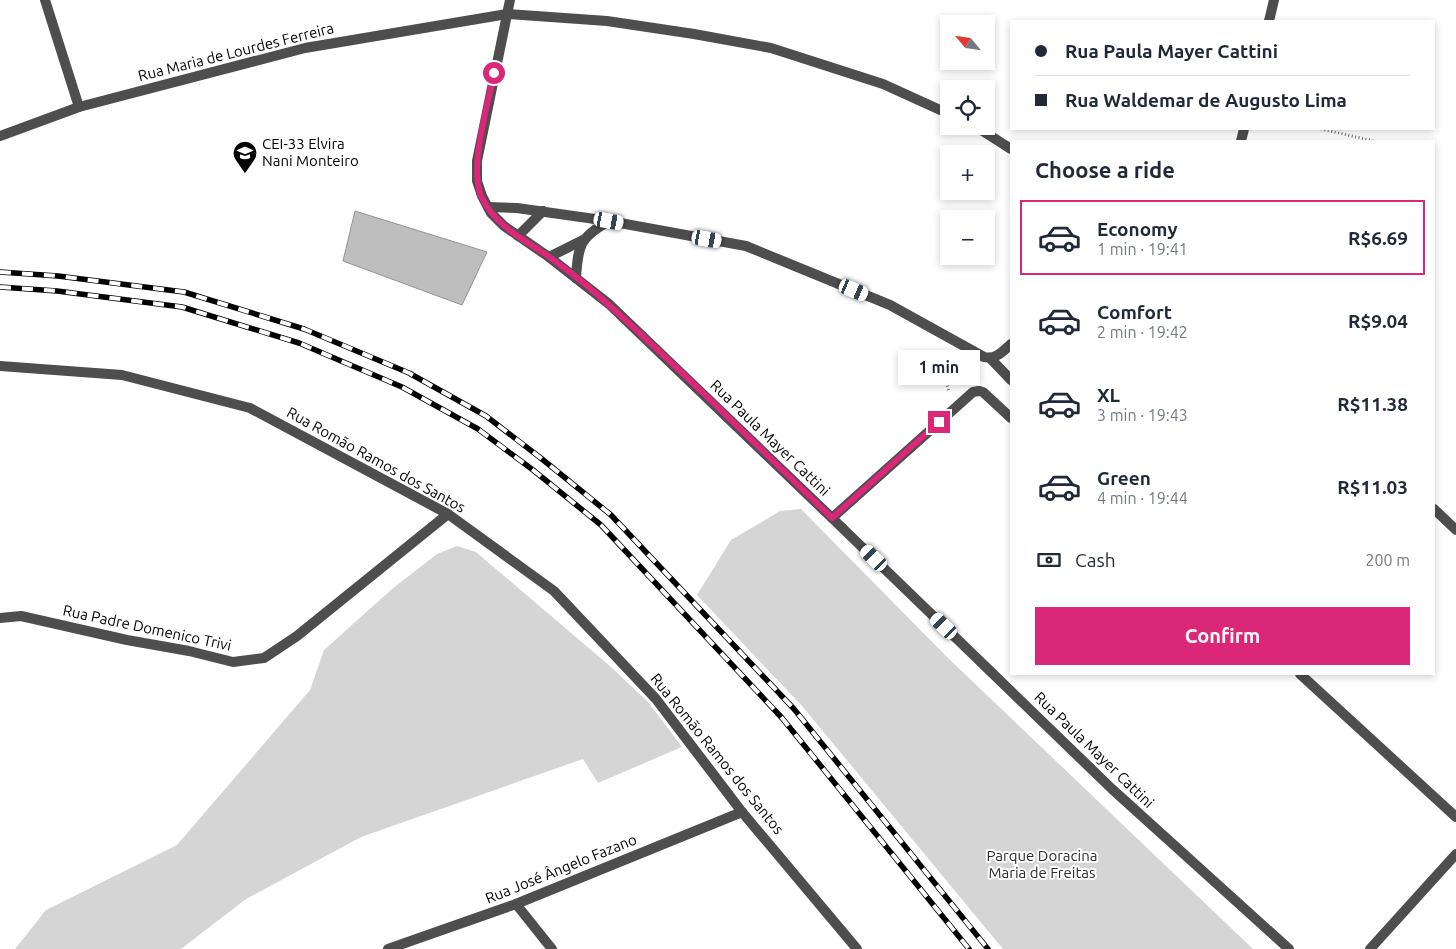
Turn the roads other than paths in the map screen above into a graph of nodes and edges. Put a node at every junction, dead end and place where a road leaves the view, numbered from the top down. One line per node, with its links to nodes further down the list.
1 (45, 0): 6 (street)
2 (510, 0): 4 (street, Rua Paula Mayer Cattini)
3 (1274, 0): 5 (street)
4 (507, 14): 6 (street, Rua Maria de Lourdes Ferreira); 7 (street, Rua Maria de Lourdes Ferreira); 11 (street, Rua Paula Mayer Cattini)
5 (1269, 20)
6 (79, 107): 9 (street, Rua Maria de Lourdes Ferreira)
7 (940, 110)
8 (990, 135): 10 (street)
9 (0, 136)
10 (1010, 148)
11 (488, 207): 12 (street); 14 (street, Rua Paula Mayer Cattini)
12 (543, 211): 13 (street); 14 (street)
13 (609, 221): 15 (street); 19 (street)
14 (518, 236): 16 (street, Rua Paula Mayer Cattini)
15 (583, 240): 16 (street); 17 (street)
16 (549, 257): 17 (street, Rua Paula Mayer Cattini)
17 (576, 278): 25 (street, Rua Paula Mayer Cattini)
18 (1010, 345): 19 (street)
19 (991, 359): 21 (street)
20 (0, 366): 24 (street, Rua Romão Ramos dos Santos)
21 (1010, 379)
22 (1010, 417): 25 (street)
23 (1435, 510): 26 (street)
24 (448, 514): 27 (street, Rua Padre Domenico Trivi); 29 (street, Rua Romão Ramos dos Santos)
25 (832, 518): 36 (street, Rua Paula Mayer Cattini)
26 (1456, 530)
27 (0, 618)
28 (1301, 675): 30 (street)
29 (742, 812): 32 (street, Rua José Ângelo Fazano); 35 (street, Rua Romão Ramos dos Santos)
30 (1456, 817)
31 (1456, 854): 37 (street)
32 (516, 904): 33 (street, Rua José Ângelo Fazano); 34 (street)
33 (388, 949)
34 (552, 949)
35 (857, 949)
36 (1289, 949)
37 (1370, 949)

